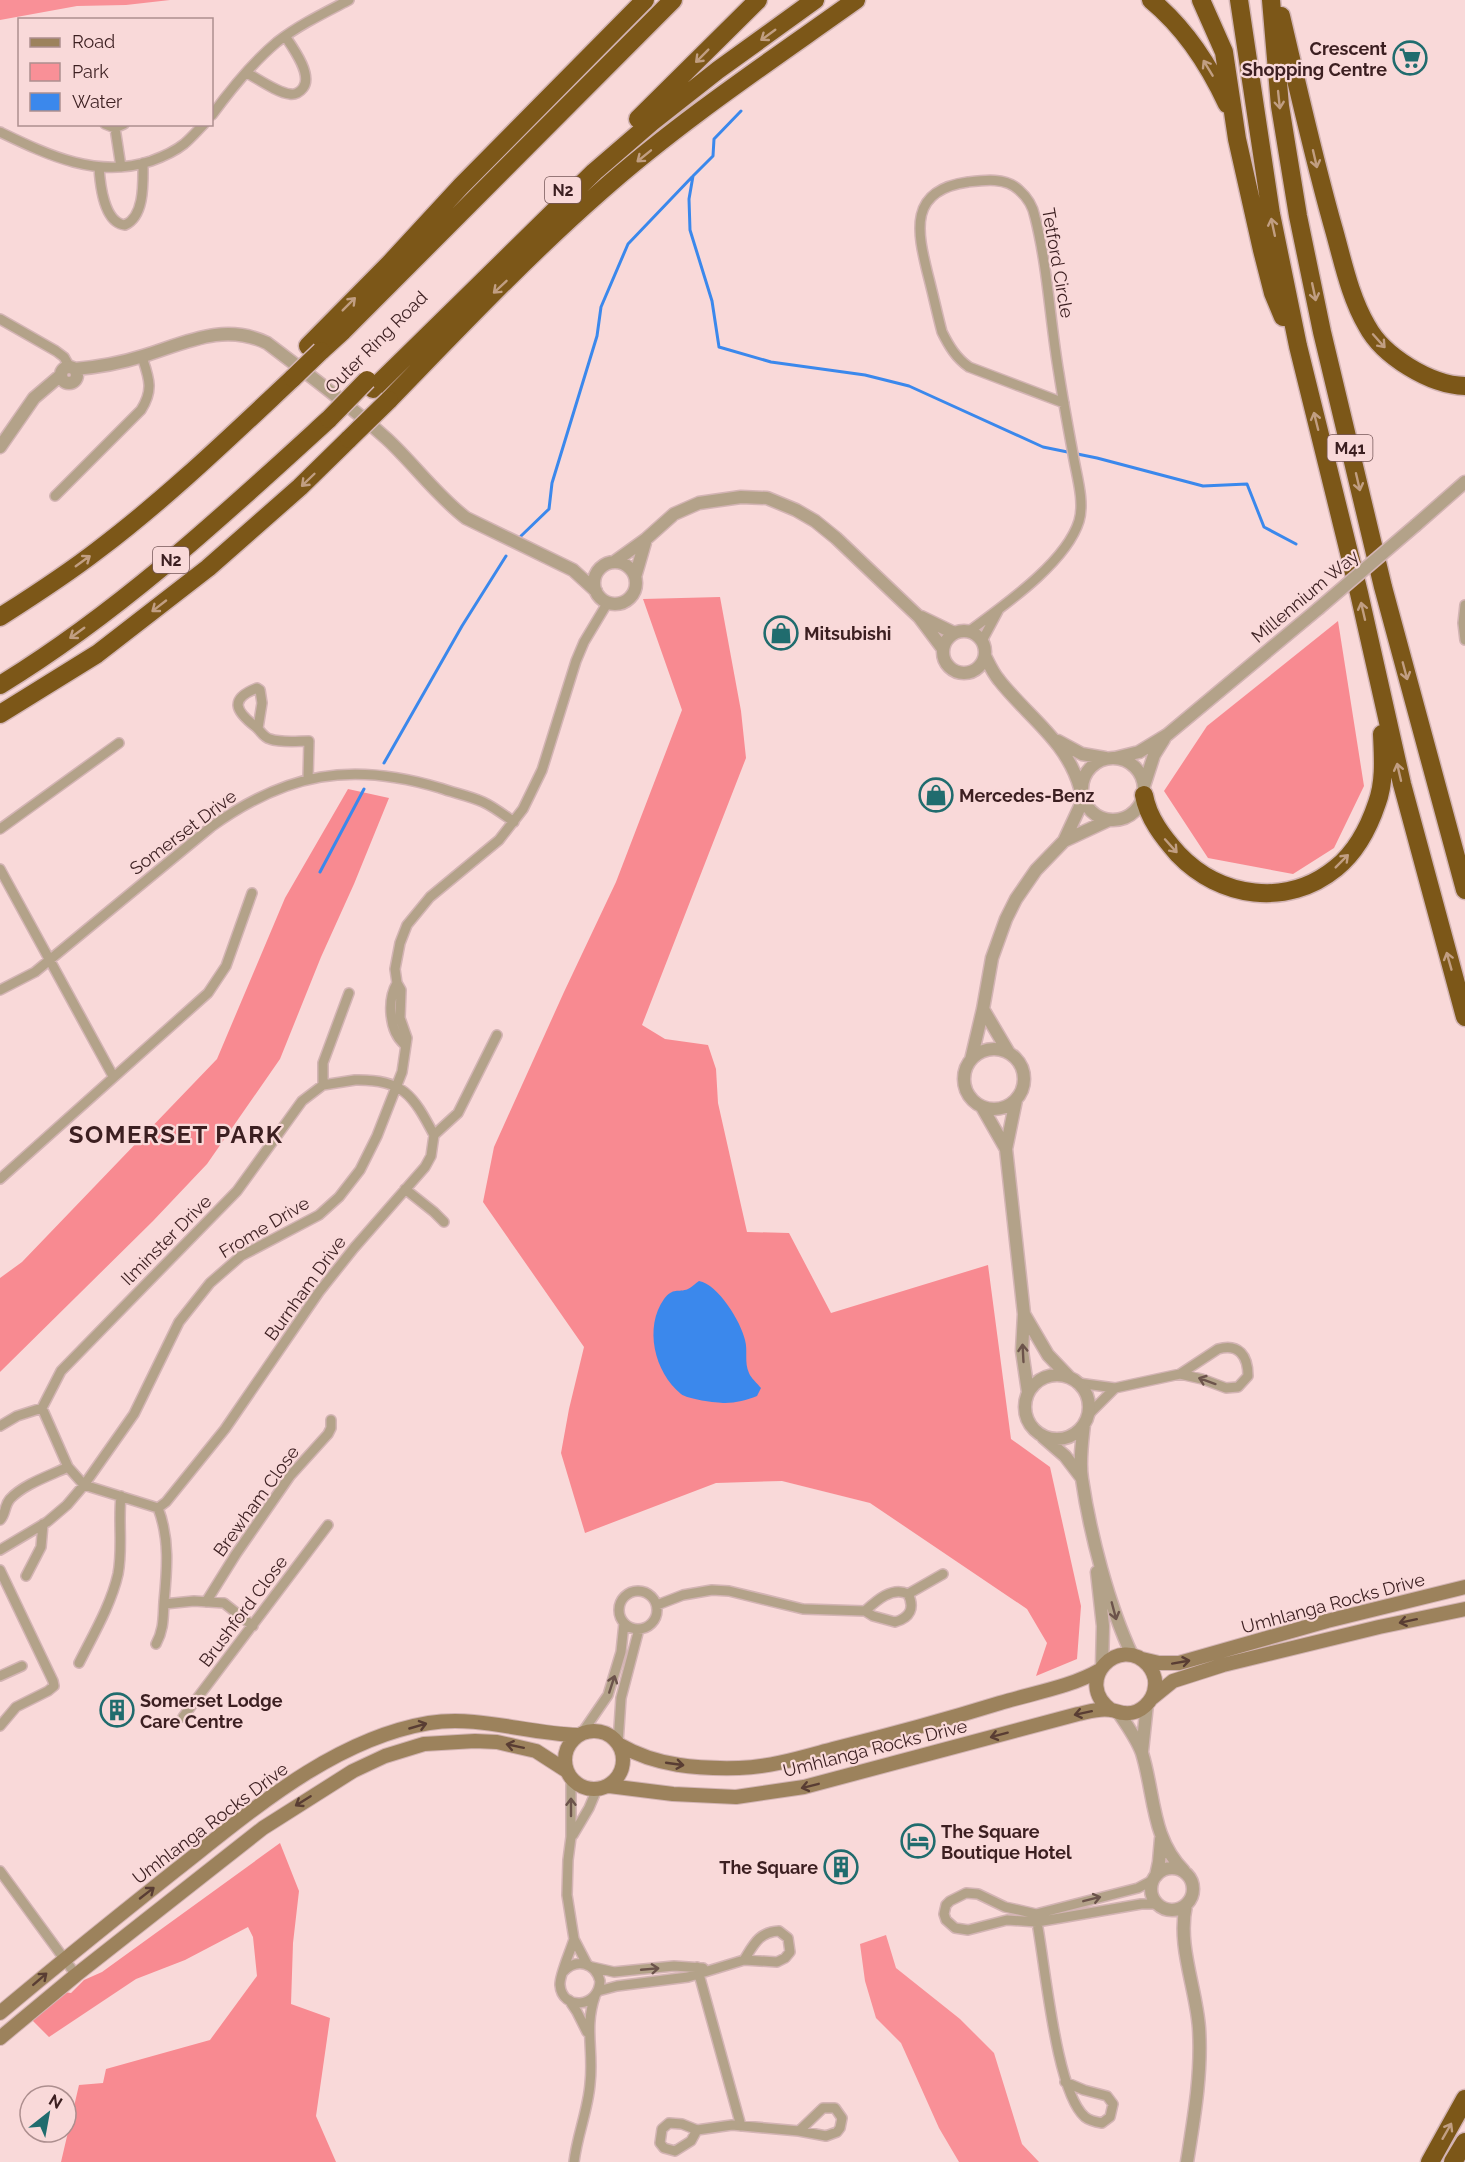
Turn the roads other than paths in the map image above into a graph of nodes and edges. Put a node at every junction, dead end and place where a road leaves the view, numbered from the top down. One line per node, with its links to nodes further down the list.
1 (349, 0): 13 (street)
2 (645, 0): 26 (highway, one-way to 2)
3 (660, 0): 24 (highway)
4 (673, 0): 24 (highway, Outer Ring Road)
5 (758, 0): 29 (highway, Outer Ring Road / N2, one-way to 29)
6 (815, 0): 29 (highway, one-way to 29)
7 (856, 0): 55 (highway, one-way to 55, bridge)
8 (1151, 0): 16 (highway, one-way to 8)
9 (1201, 0): 16 (highway)
10 (1239, 0): 25 (highway, M41, one-way to 10)
11 (1271, 0): 69 (highway, M41, one-way to 69)
12 (1277, 0): 30 (highway, one-way to 30)
13 (285, 36): 14 (street); 14 (street)
14 (247, 73): 15 (street)
15 (213, 114)
16 (1234, 120): 25 (highway)
17 (120, 126): 22 (street)
18 (202, 126): 20 (street)
19 (0, 132): 21 (street)
20 (144, 163): 21 (street); 22 (street)
21 (99, 167): 22 (street)
22 (122, 167)
23 (0, 319): 28 (street)
24 (344, 331): 26 (highway, Outer Ring Road)
25 (1298, 346): 54 (highway, M41, one-way to 25)
26 (314, 348): 43 (highway, Outer Ring Road, one-way to 26, bridge)
27 (141, 357): 28 (street); 34 (street); 37 (street)
28 (68, 373): 32 (street)
29 (370, 384): 53 (highway, Outer Ring Road / N2, one-way to 53, bridge)
30 (1465, 386)
31 (1064, 403): 31 (street, Tetford Circle); 42 (street, Tetford Circle)
32 (0, 447)
33 (1465, 482): 57 (street, Millennium Way, bridge)
34 (55, 496)
35 (646, 538): 36 (street); 38 (street); 44 (street)
36 (608, 564): 37 (street); 38 (street); 39 (street)
37 (573, 570): 39 (street)
38 (635, 577): 40 (street)
39 (596, 591): 40 (street)
40 (608, 602): 65 (street)
41 (1465, 605): 47 (street)
42 (999, 609): 45 (street, Tetford Circle); 48 (street, Tetford Circle)
43 (0, 617)
44 (919, 617): 46 (street); 49 (street)
45 (968, 632): 46 (street); 48 (street)
46 (954, 633): 49 (street)
47 (1465, 640)
48 (982, 641): 50 (street)
49 (943, 649): 51 (street)
50 (985, 656): 51 (street); 52 (street)
51 (973, 672): 52 (street)
52 (999, 680): 58 (street)
53 (0, 685)
54 (1380, 688): 62 (highway, one-way to 54); 75 (highway, M41, one-way to 54)
55 (0, 714)
56 (258, 728): 61 (street)
57 (1167, 735): 60 (street, Millennium Way); 62 (street, Millennium Way)
58 (1054, 738): 60 (street); 63 (street)
59 (119, 743): 66 (street)
60 (1111, 758): 62 (street); 63 (street)
61 (308, 779): 65 (street, Somerset Drive); 71 (street, Somerset Drive)
62 (1144, 791): 64 (street)
63 (1082, 796): 64 (street); 67 (street)
64 (1109, 820): 67 (street)
65 (514, 822): 81 (street, Frome Drive)
66 (0, 829)
67 (1064, 841): 74 (street)
68 (0, 868): 71 (street)
69 (1465, 890)
70 (252, 893): 79 (street)
71 (50, 959): 72 (street, Somerset Drive); 79 (street)
72 (0, 990)
73 (349, 993): 80 (street)
74 (983, 1009): 77 (street); 78 (street)
75 (1465, 1017)
76 (497, 1035): 84 (street)
77 (1009, 1053): 78 (street); 82 (street)
78 (970, 1060): 83 (street)
79 (113, 1076): 86 (street)
80 (323, 1085): 81 (street); 94 (street, Ilminster Drive)
81 (397, 1085): 84 (street); 101 (street, Frome Drive)
82 (1016, 1100): 83 (street); 85 (street)
83 (982, 1107): 85 (street)
84 (434, 1135): 87 (street, Burnham Drive)
85 (1006, 1149): 89 (street)
86 (0, 1179)
87 (405, 1189): 88 (street); 103 (street, Burnham Drive)
88 (444, 1222)
89 (1024, 1314): 91 (street); 93 (street, one-way to 89)
90 (1180, 1374): 90 (street, one-way to 90); 92 (street)
91 (1073, 1380): 92 (street); 93 (street); 96 (street)
92 (1115, 1388): 96 (street)
93 (1028, 1392): 98 (street)
94 (42, 1408): 97 (street); 99 (street)
95 (331, 1420): 114 (street, Brewham Close)
96 (1086, 1420): 98 (street); 100 (street)
97 (0, 1426)
98 (1040, 1434): 100 (street)
99 (68, 1467): 101 (street); 104 (street)
100 (1082, 1477): 107 (street)
101 (84, 1485): 102 (street); 105 (street, Frome Drive)
102 (121, 1496): 103 (street); 124 (street)
103 (158, 1508): 115 (street)
104 (0, 1520)
105 (43, 1524): 108 (street, Frome Drive); 111 (street)
106 (328, 1525): 120 (street, Brushford Close)
107 (1093, 1535): 123 (street, one-way to 123); 126 (street)
108 (0, 1550)
109 (0, 1570): 131 (street)
110 (943, 1574): 113 (street)
111 (26, 1576)
112 (1465, 1587): 123 (main road, Umhlanga Rocks Drive, one-way to 112)
113 (908, 1594): 118 (street); 118 (street)
114 (206, 1602): 115 (street); 120 (street)
115 (164, 1604): 122 (street)
116 (657, 1605): 118 (street); 119 (street); 121 (street)
117 (1465, 1609): 128 (main road, Umhlanga Rocks Drive, one-way to 128)
118 (865, 1611)
119 (624, 1623): 121 (street); 134 (street, one-way to 119)
120 (254, 1626): 132 (street, Brushford Close)
121 (639, 1629): 135 (street)
122 (156, 1644)
123 (1136, 1657): 126 (main road); 128 (main road)
124 (79, 1663)
125 (22, 1666): 127 (street)
126 (1101, 1668): 130 (main road); 135 (main road, Umhlanga Rocks Drive, one-way to 126)
127 (0, 1676)
128 (1150, 1701): 130 (main road); 136 (street)
129 (0, 1707): 131 (street)
130 (1115, 1711): 136 (street); 138 (main road, Umhlanga Rocks Drive, one-way to 138)
131 (9, 1713): 133 (street)
132 (183, 1717)
133 (0, 1726)
134 (580, 1734): 135 (main road); 137 (main road); 149 (main road, Umhlanga Rocks Drive, one-way to 134)
135 (619, 1744): 138 (main road)
136 (1142, 1752): 140 (street)
137 (569, 1774): 138 (main road); 139 (street, one-way to 137); 154 (main road, Umhlanga Rocks Drive, one-way to 154)
138 (603, 1788): 139 (street)
139 (571, 1837): 147 (street)
140 (1161, 1838): 142 (street); 143 (street)
141 (0, 1871): 149 (street)
142 (1184, 1871): 143 (street); 144 (street)
143 (1154, 1878): 145 (street); 146 (street, one-way to 143)
144 (1186, 1905): 145 (street); 148 (street)
145 (1159, 1906): 146 (street); 148 (street)
146 (1037, 1918): 146 (street); 160 (street)
147 (574, 1939): 151 (street); 153 (street)
148 (1184, 1943): 167 (street)
149 (64, 1958): 154 (street); 157 (main road, Umhlanga Rocks Drive, one-way to 149)
150 (744, 1960): 150 (street); 152 (street)
151 (589, 1966): 152 (street, one-way to 152); 153 (street); 155 (street)
152 (698, 1971): 155 (street); 162 (street)
153 (563, 1972): 156 (street)
154 (76, 1975): 159 (main road, Umhlanga Rocks Drive)
155 (597, 1994): 156 (street); 158 (street)
156 (568, 2000): 158 (street)
157 (0, 2013)
158 (588, 2034): 166 (street)
159 (0, 2038)
160 (1065, 2082): 160 (street)
161 (1465, 2100): 168 (highway, one-way to 161)
162 (741, 2126): 163 (street); 164 (street)
163 (697, 2130)
164 (799, 2131)
165 (1465, 2142): 169 (highway)
166 (574, 2162)
167 (1187, 2162)
168 (1430, 2162)
169 (1453, 2162)

